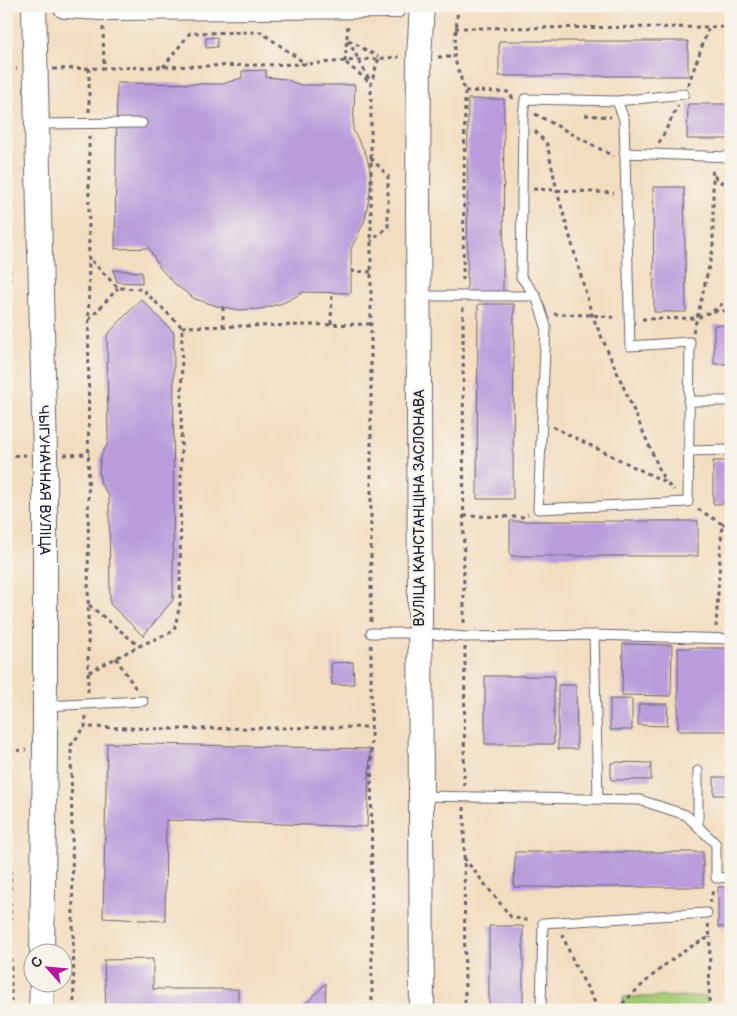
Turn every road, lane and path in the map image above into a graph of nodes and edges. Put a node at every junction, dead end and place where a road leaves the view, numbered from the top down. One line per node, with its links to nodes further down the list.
1 (34, 6): 26 (main road, ЧЫГУНАЧНАЯ ВУЛІЦА)
2 (65, 6): 7 (main road)
3 (395, 6): 6 (main road)
4 (422, 6): 45 (main road, ВУЛІЦА КАНСТАНЦІНА ЗАСЛОНАВА)
5 (458, 6): 9 (path)
6 (349, 7): 7 (main road); 10 (path)
7 (102, 8): 17 (path)
8 (731, 27): 9 (path)
9 (456, 28): 19 (path)
10 (347, 39): 12 (path); 13 (path); 14 (path)
11 (6, 46): 32 (path)
12 (378, 58): 13 (path); 18 (path)
13 (359, 60): 14 (path); 18 (path)
14 (345, 62): 15 (path); 18 (path)
15 (307, 64): 16 (path); 16 (path)
16 (162, 67): 17 (path)
17 (104, 68): 24 (path)
18 (371, 83): 28 (path)
19 (465, 91): 23 (path); 47 (path)
20 (684, 94): 21 (lane)
21 (617, 101): 23 (lane); 29 (lane)
22 (535, 114): 29 (path)
23 (523, 117): 33 (lane); 34 (path)
24 (89, 123): 25 (lane); 26 (lane); 38 (path)
25 (142, 123)
26 (36, 124): 90 (main road, ЧЫГУНАЧНАЯ ВУЛІЦА)
27 (731, 157): 29 (lane)
28 (371, 158): 37 (path); 37 (path)
29 (624, 158): 36 (lane)
30 (720, 182): 31 (path); 35 (path); 54 (path)
31 (731, 182)
32 (7, 187): 41 (path)
33 (522, 188): 34 (path); 46 (lane)
34 (558, 191): 36 (path); 53 (path)
35 (731, 192)
36 (625, 194): 56 (lane)
37 (371, 242): 40 (path)
38 (89, 258): 43 (path); 55 (path)
39 (351, 271): 40 (path)
40 (371, 272): 58 (path)
41 (10, 280): 42 (path); 62 (path)
42 (6, 285)
43 (118, 288): 55 (path); 59 (path)
44 (332, 292): 57 (path)
45 (418, 296): 47 (lane); 80 (main road, ВУЛІЦА КАНСТАНЦІНА ЗАСЛОНАВА)
46 (536, 296): 47 (lane); 52 (lane)
47 (463, 297): 74 (path)
48 (731, 297): 50 (path)
49 (223, 308): 60 (path)
50 (713, 311): 51 (path); 54 (path)
51 (731, 311)
52 (541, 313): 53 (path); 65 (lane)
53 (592, 315): 56 (path); 71 (path)
54 (697, 318): 56 (path); 61 (path)
55 (89, 320): 78 (path)
56 (628, 320): 61 (lane)
57 (331, 324): 58 (path); 60 (path)
58 (371, 324): 79 (path)
59 (182, 327): 60 (path); 85 (path)
60 (222, 327)
61 (690, 342): 64 (lane)
62 (6, 360)
63 (731, 400): 64 (lane)
64 (688, 401): 69 (lane)
65 (542, 421): 71 (path); 73 (lane)
66 (6, 425): 67 (path)
67 (7, 448): 70 (path)
68 (731, 450): 69 (lane)
69 (688, 451): 72 (lane)
70 (7, 456): 77 (path)
71 (665, 482): 72 (path)
72 (688, 502): 73 (lane); 75 (path)
73 (538, 509): 74 (path)
74 (464, 516): 82 (path)
75 (722, 524): 76 (path); 83 (path)
76 (731, 524)
77 (6, 565): 108 (path)
78 (89, 605): 85 (path); 87 (path)
79 (371, 633): 80 (lane); 92 (path)
80 (420, 633): 82 (lane); 94 (main road, ВУЛІЦА КАНСТАНЦІНА ЗАСЛОНАВА)
81 (594, 635): 82 (lane); 83 (lane); 96 (lane)
82 (464, 637): 95 (path)
83 (715, 638): 84 (lane)
84 (731, 638)
85 (139, 646): 86 (path)
86 (116, 658): 87 (path); 88 (path)
87 (89, 672): 89 (path)
88 (141, 697): 89 (lane)
89 (87, 704): 90 (lane); 91 (path)
90 (45, 706): 105 (main road, ЧЫГУНАЧНАЯ ВУЛІЦА)
91 (85, 727): 92 (path); 110 (path)
92 (371, 727): 111 (path)
93 (698, 770): 97 (lane)
94 (420, 796): 95 (lane); 112 (main road, ВУЛІЦА КАНСТАНЦІНА ЗАСЛОНАВА)
95 (464, 797): 96 (lane); 98 (path)
96 (598, 798): 97 (lane)
97 (698, 825): 100 (lane)
98 (463, 858): 103 (path); 113 (path)
99 (731, 877): 100 (lane)
100 (716, 878): 101 (path)
101 (707, 913): 102 (lane); 104 (path)
102 (557, 922): 103 (lane); 115 (path)
103 (543, 923): 114 (lane)
104 (710, 937): 116 (path); 117 (path)
105 (42, 944)
106 (42, 994): 109 (main road)
107 (6, 1005): 108 (path)
108 (11, 1007)
109 (42, 1010)
110 (74, 1010)
111 (372, 1010)
112 (422, 1010)
113 (465, 1010)
114 (540, 1010)
115 (600, 1010)
116 (618, 1010)
117 (709, 1010)

